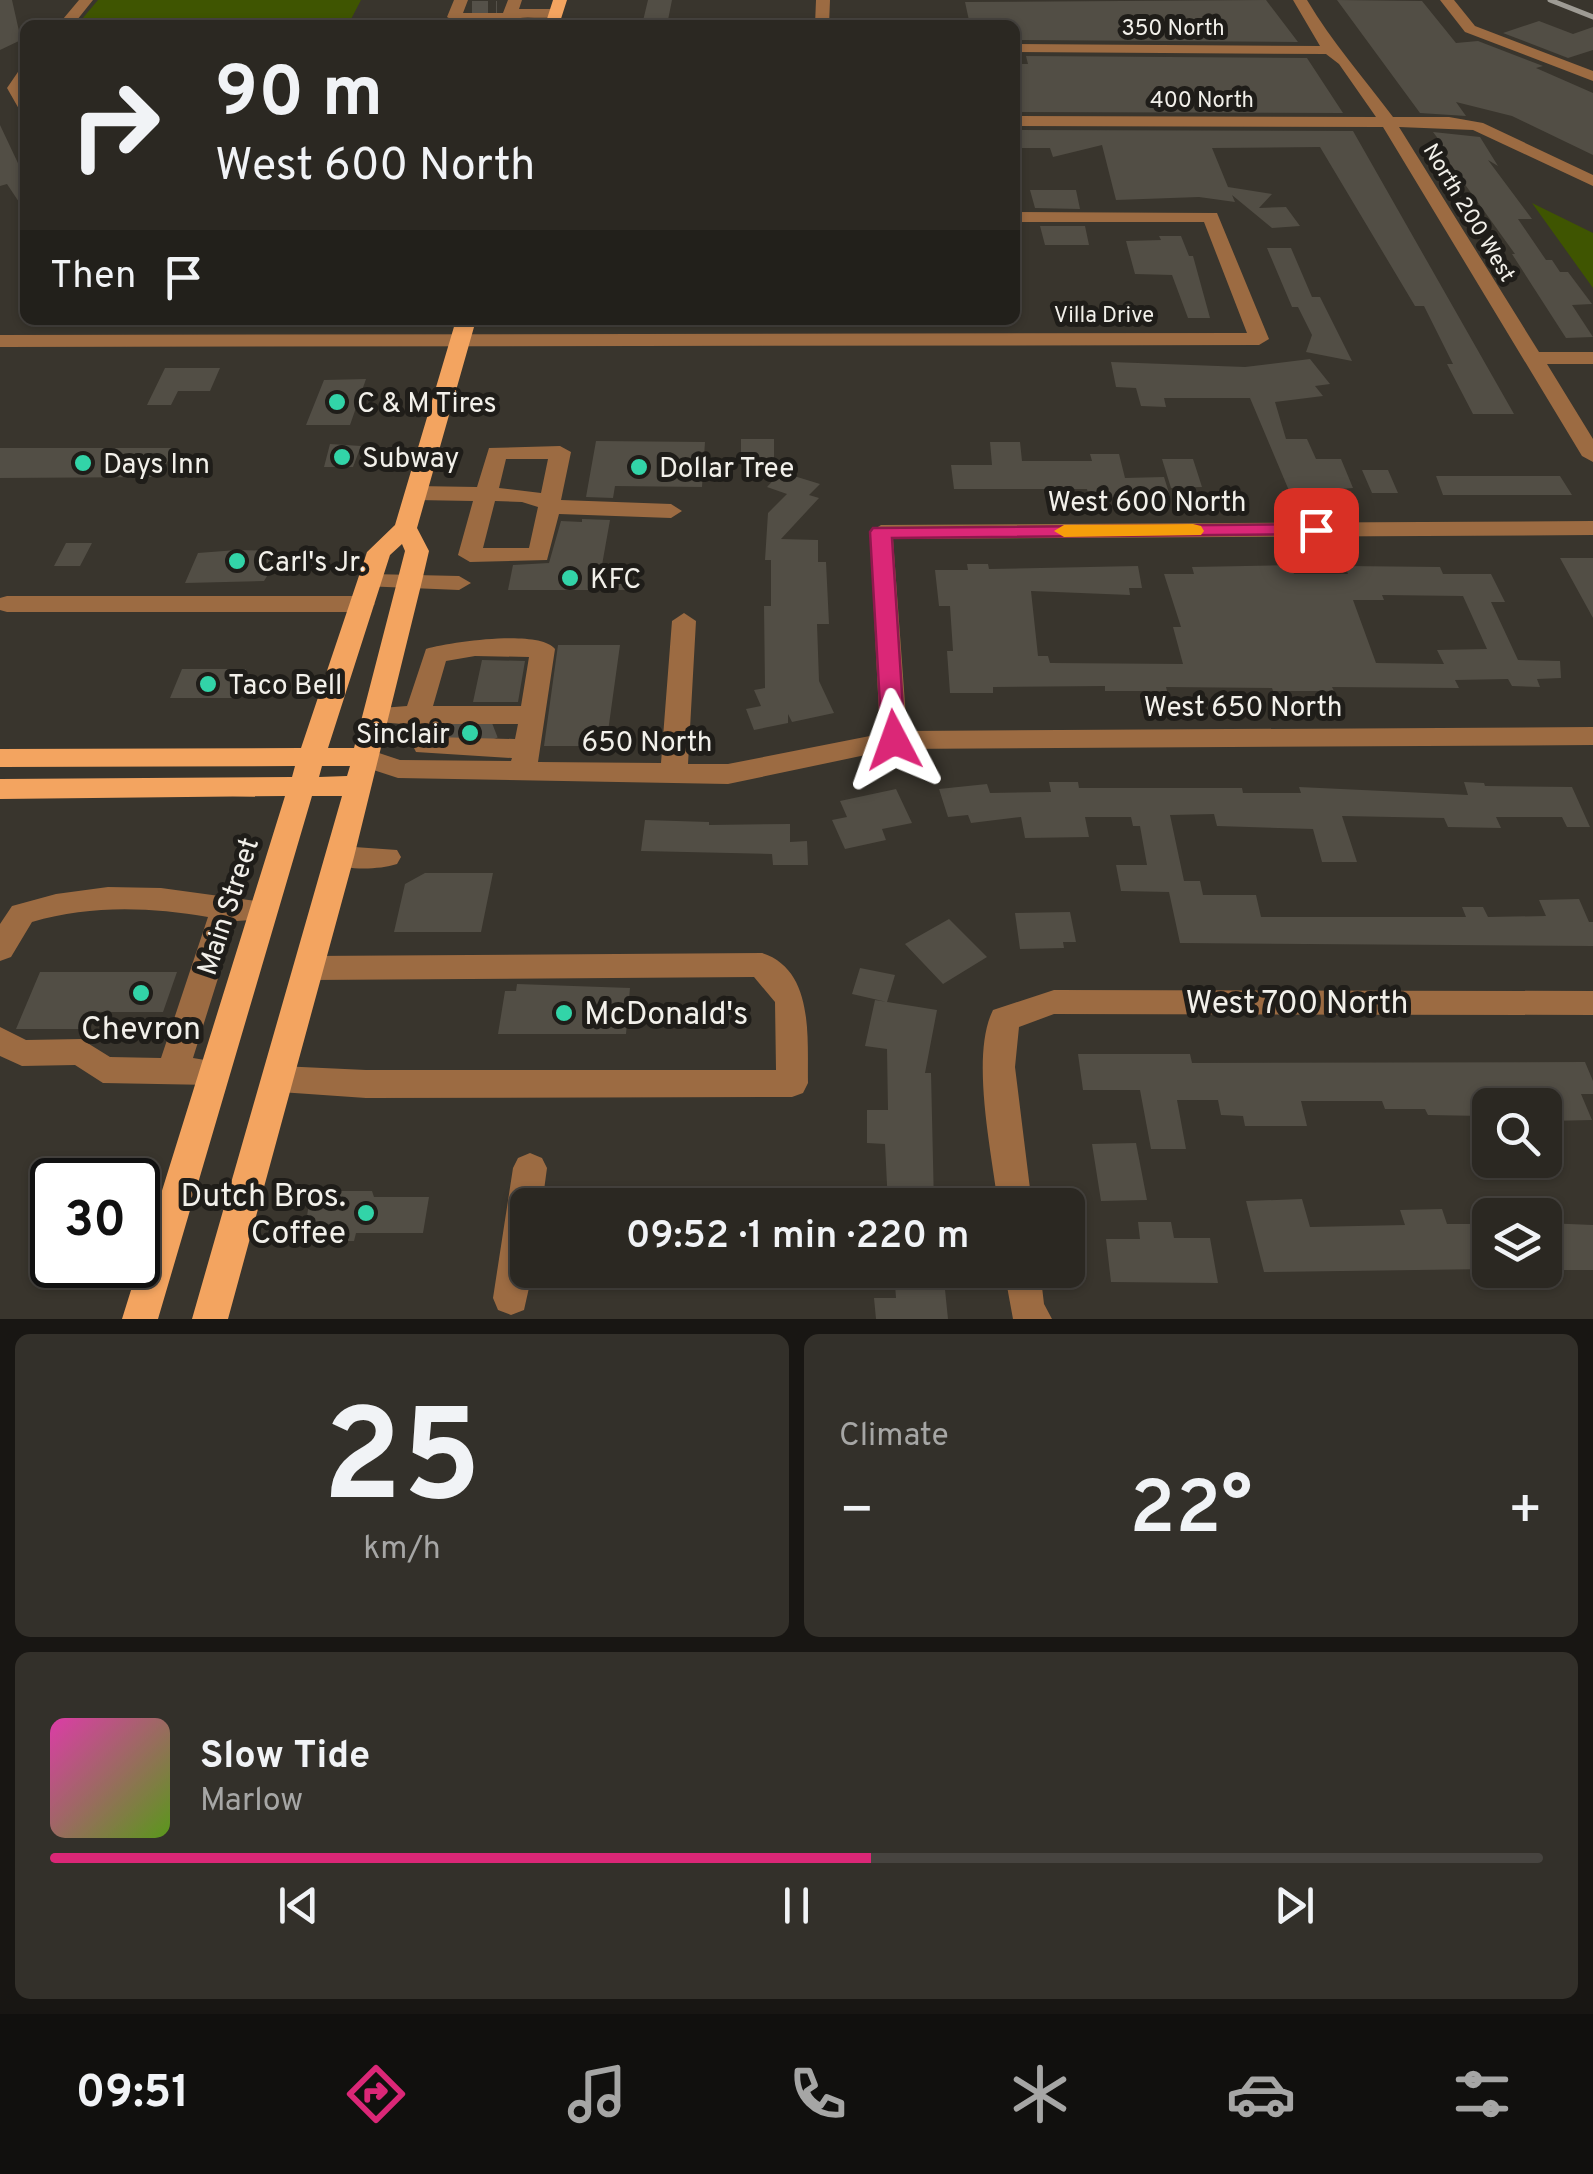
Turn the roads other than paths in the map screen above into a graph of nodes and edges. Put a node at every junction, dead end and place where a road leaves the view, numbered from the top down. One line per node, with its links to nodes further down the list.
1 (86, 0): 7 (street)
2 (1300, 0): 9 (street, North 200 West)
3 (1446, 0): 10 (street)
4 (465, 5): 5 (street)
5 (508, 6): 6 (street)
6 (556, 13)
7 (69, 20)
8 (1020, 48): 9 (street, 350 North)
9 (1330, 50): 12 (street, North 200 West)
10 (1593, 76)
11 (1020, 121): 12 (street, 400 North)
12 (1388, 122): 13 (street, 400 North); 19 (street, North 200 West)
13 (1593, 182)
14 (1020, 217): 16 (street, Villa Drive)
15 (150, 325): 18 (street)
16 (463, 330): 18 (street); 22 (main road, Main Street)
17 (0, 341): 18 (street)
18 (140, 342)
19 (1533, 358): 20 (street); 21 (street, North 200 West)
20 (1593, 358)
21 (1593, 456)
22 (416, 493): 23 (street); 26 (main road, Main Street)
23 (485, 494): 24 (street); 24 (street); 24 (street)
24 (549, 504): 25 (street)
25 (671, 511)
26 (406, 528): 28 (main road, Main Street); 30 (main road, Main Street)
27 (1593, 528): 41 (street, West 600 North)
28 (410, 581): 29 (street); 30 (street); 33 (main road, Main Street)
29 (459, 583)
30 (367, 592): 31 (street); 46 (main road, Main Street)
31 (7, 604)
32 (684, 621): 47 (street)
33 (389, 667): 34 (street); 37 (main road, Main Street)
34 (430, 669): 35 (street); 36 (street)
35 (418, 714): 37 (street); 40 (street)
36 (533, 714): 38 (street); 44 (street)
37 (377, 715): 42 (main road, Main Street)
38 (483, 732): 40 (street); 44 (street)
39 (1593, 736): 41 (street, West 650 North)
40 (447, 740): 44 (street, 650 North); 45 (street, 650 North)
41 (894, 740): 47 (street, 650 North)
42 (364, 757): 45 (street, 650 North); 46 (main road, 650 North); 48 (main road, Main Street)
43 (0, 758): 46 (main road, 650 North)
44 (525, 760): 47 (street, 650 North)
45 (398, 769): 48 (street, 650 North)
46 (306, 771): 48 (main road, 650 North); 49 (main road, 650 North); 53 (main road, Main Street)
47 (674, 774)
48 (358, 786): 51 (main road, Main Street)
49 (0, 789)
50 (387, 856): 51 (street)
51 (340, 857): 55 (main road, Main Street)
52 (224, 911): 53 (street); 54 (street); 58 (street)
53 (261, 911): 59 (main road, Main Street)
54 (0, 949)
55 (309, 968): 60 (main road, Main Street); 60 (street)
56 (1593, 1002): 62 (street, West 700 North)
57 (0, 1040): 58 (street)
58 (173, 1072): 59 (street)
59 (212, 1072): 65 (main road, Main Street)
60 (280, 1079): 66 (main road, Main Street)
61 (530, 1168): 64 (street)
62 (1013, 1188)
63 (1024, 1288): 67 (street)
64 (511, 1298)
65 (140, 1319)
66 (210, 1319)
67 (1034, 1319)

